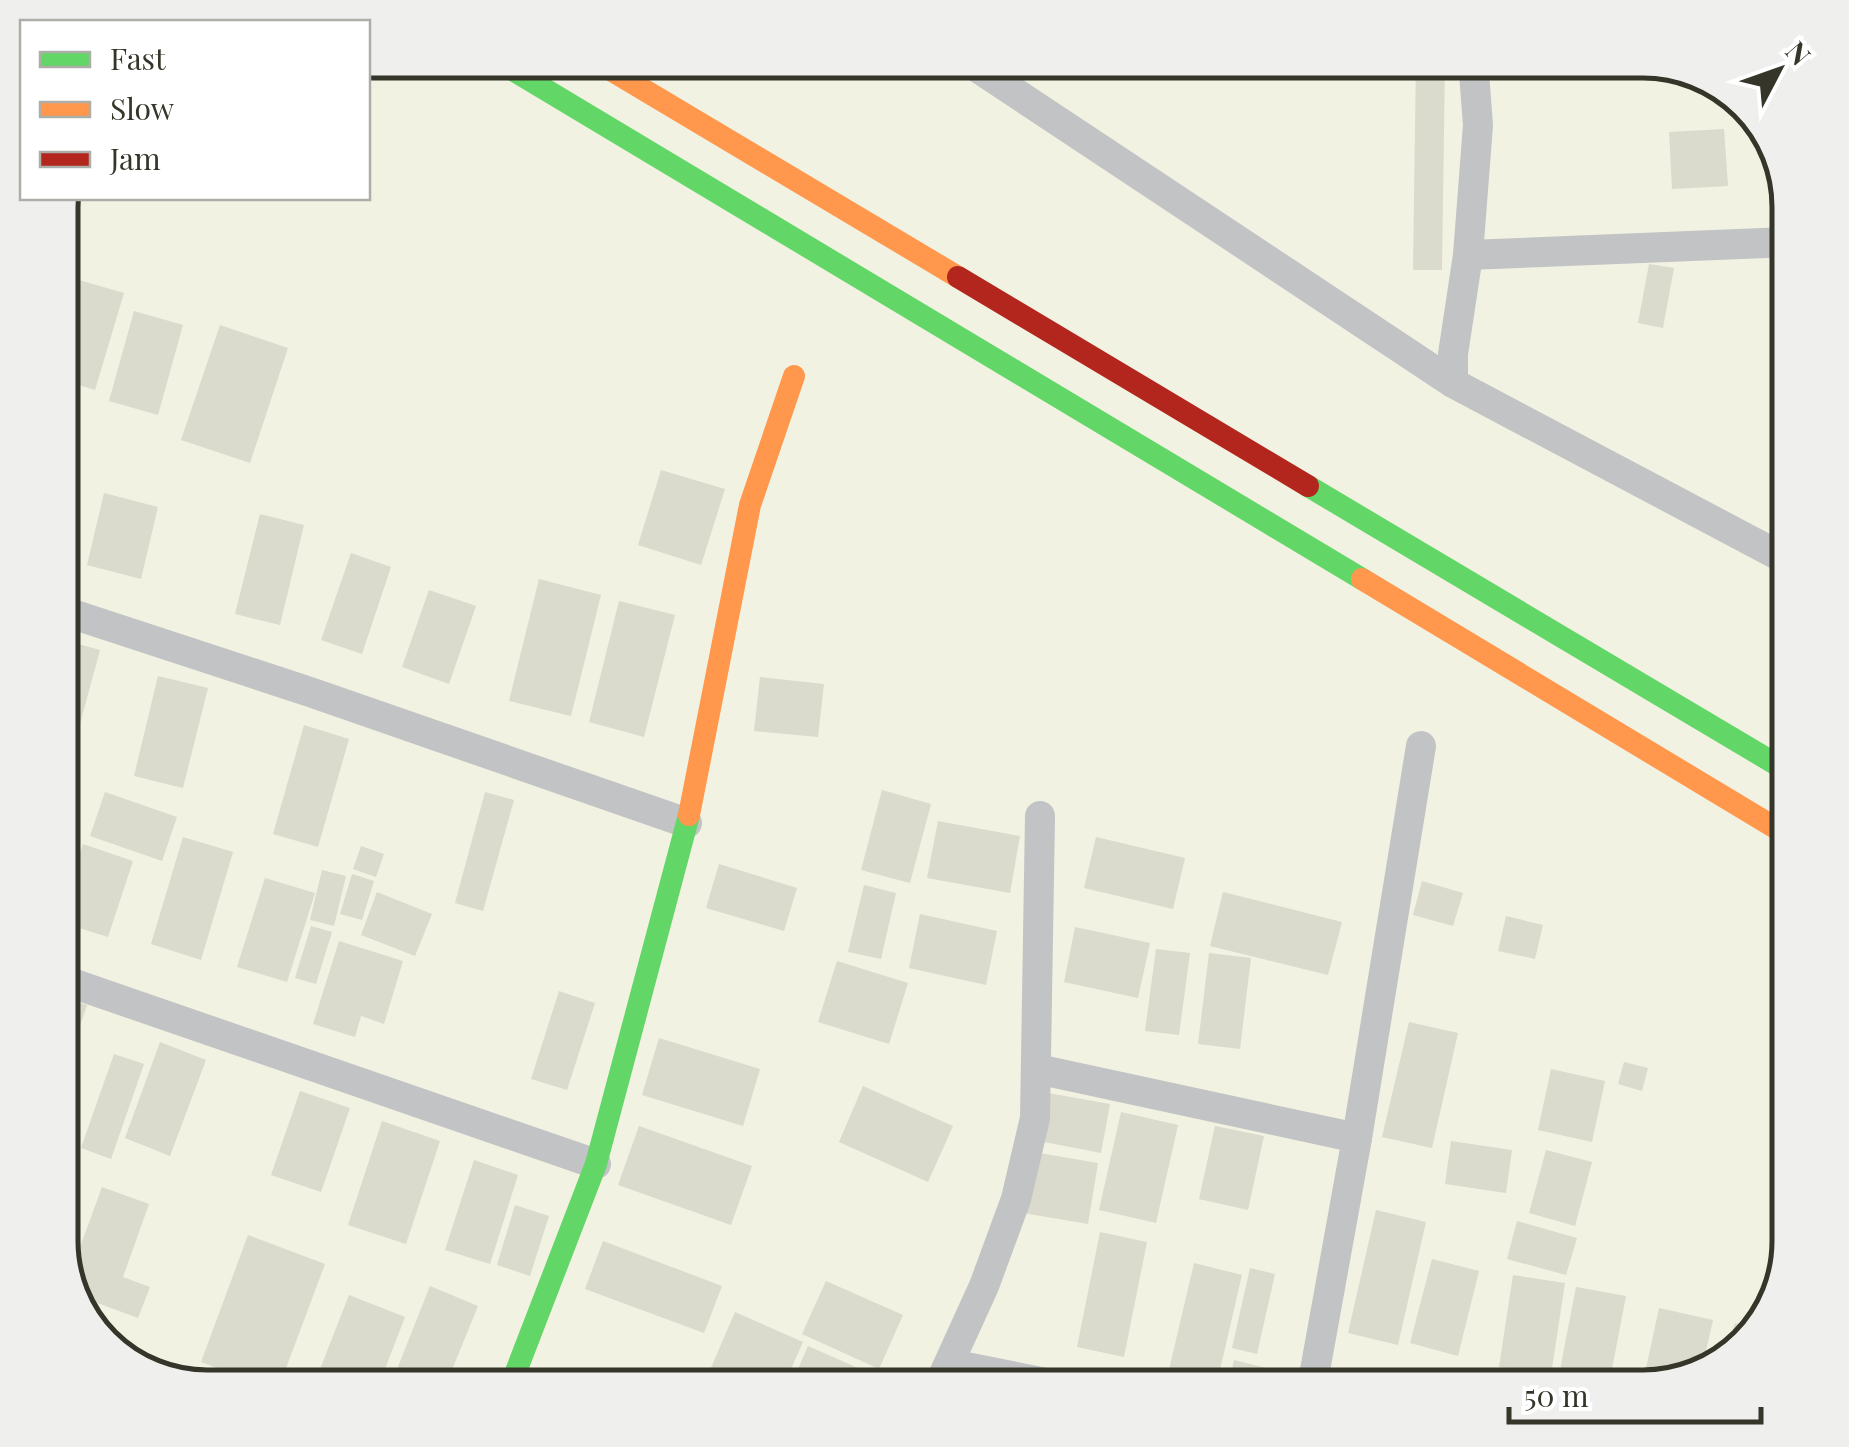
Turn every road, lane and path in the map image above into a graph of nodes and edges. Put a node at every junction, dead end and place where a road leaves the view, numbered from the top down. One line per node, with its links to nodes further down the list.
1 (526, 78): 15 (main road)
2 (624, 78): 12 (main road)
3 (993, 78): 8 (street)
4 (1474, 78): 6 (street)
5 (1772, 243): 6 (street)
6 (1468, 256): 8 (street)
7 (794, 376): 14 (main road)
8 (1453, 383): 9 (street)
9 (1772, 552)
10 (78, 616): 14 (street)
11 (1421, 746): 18 (street)
12 (1772, 762)
13 (1040, 816): 17 (street)
14 (686, 823): 19 (main road)
15 (1772, 826)
16 (78, 984): 19 (street)
17 (1037, 1069): 18 (street); 21 (street)
18 (1357, 1138): 22 (street)
19 (596, 1164): 20 (main road)
20 (517, 1370)
21 (946, 1370)
22 (1325, 1370)

